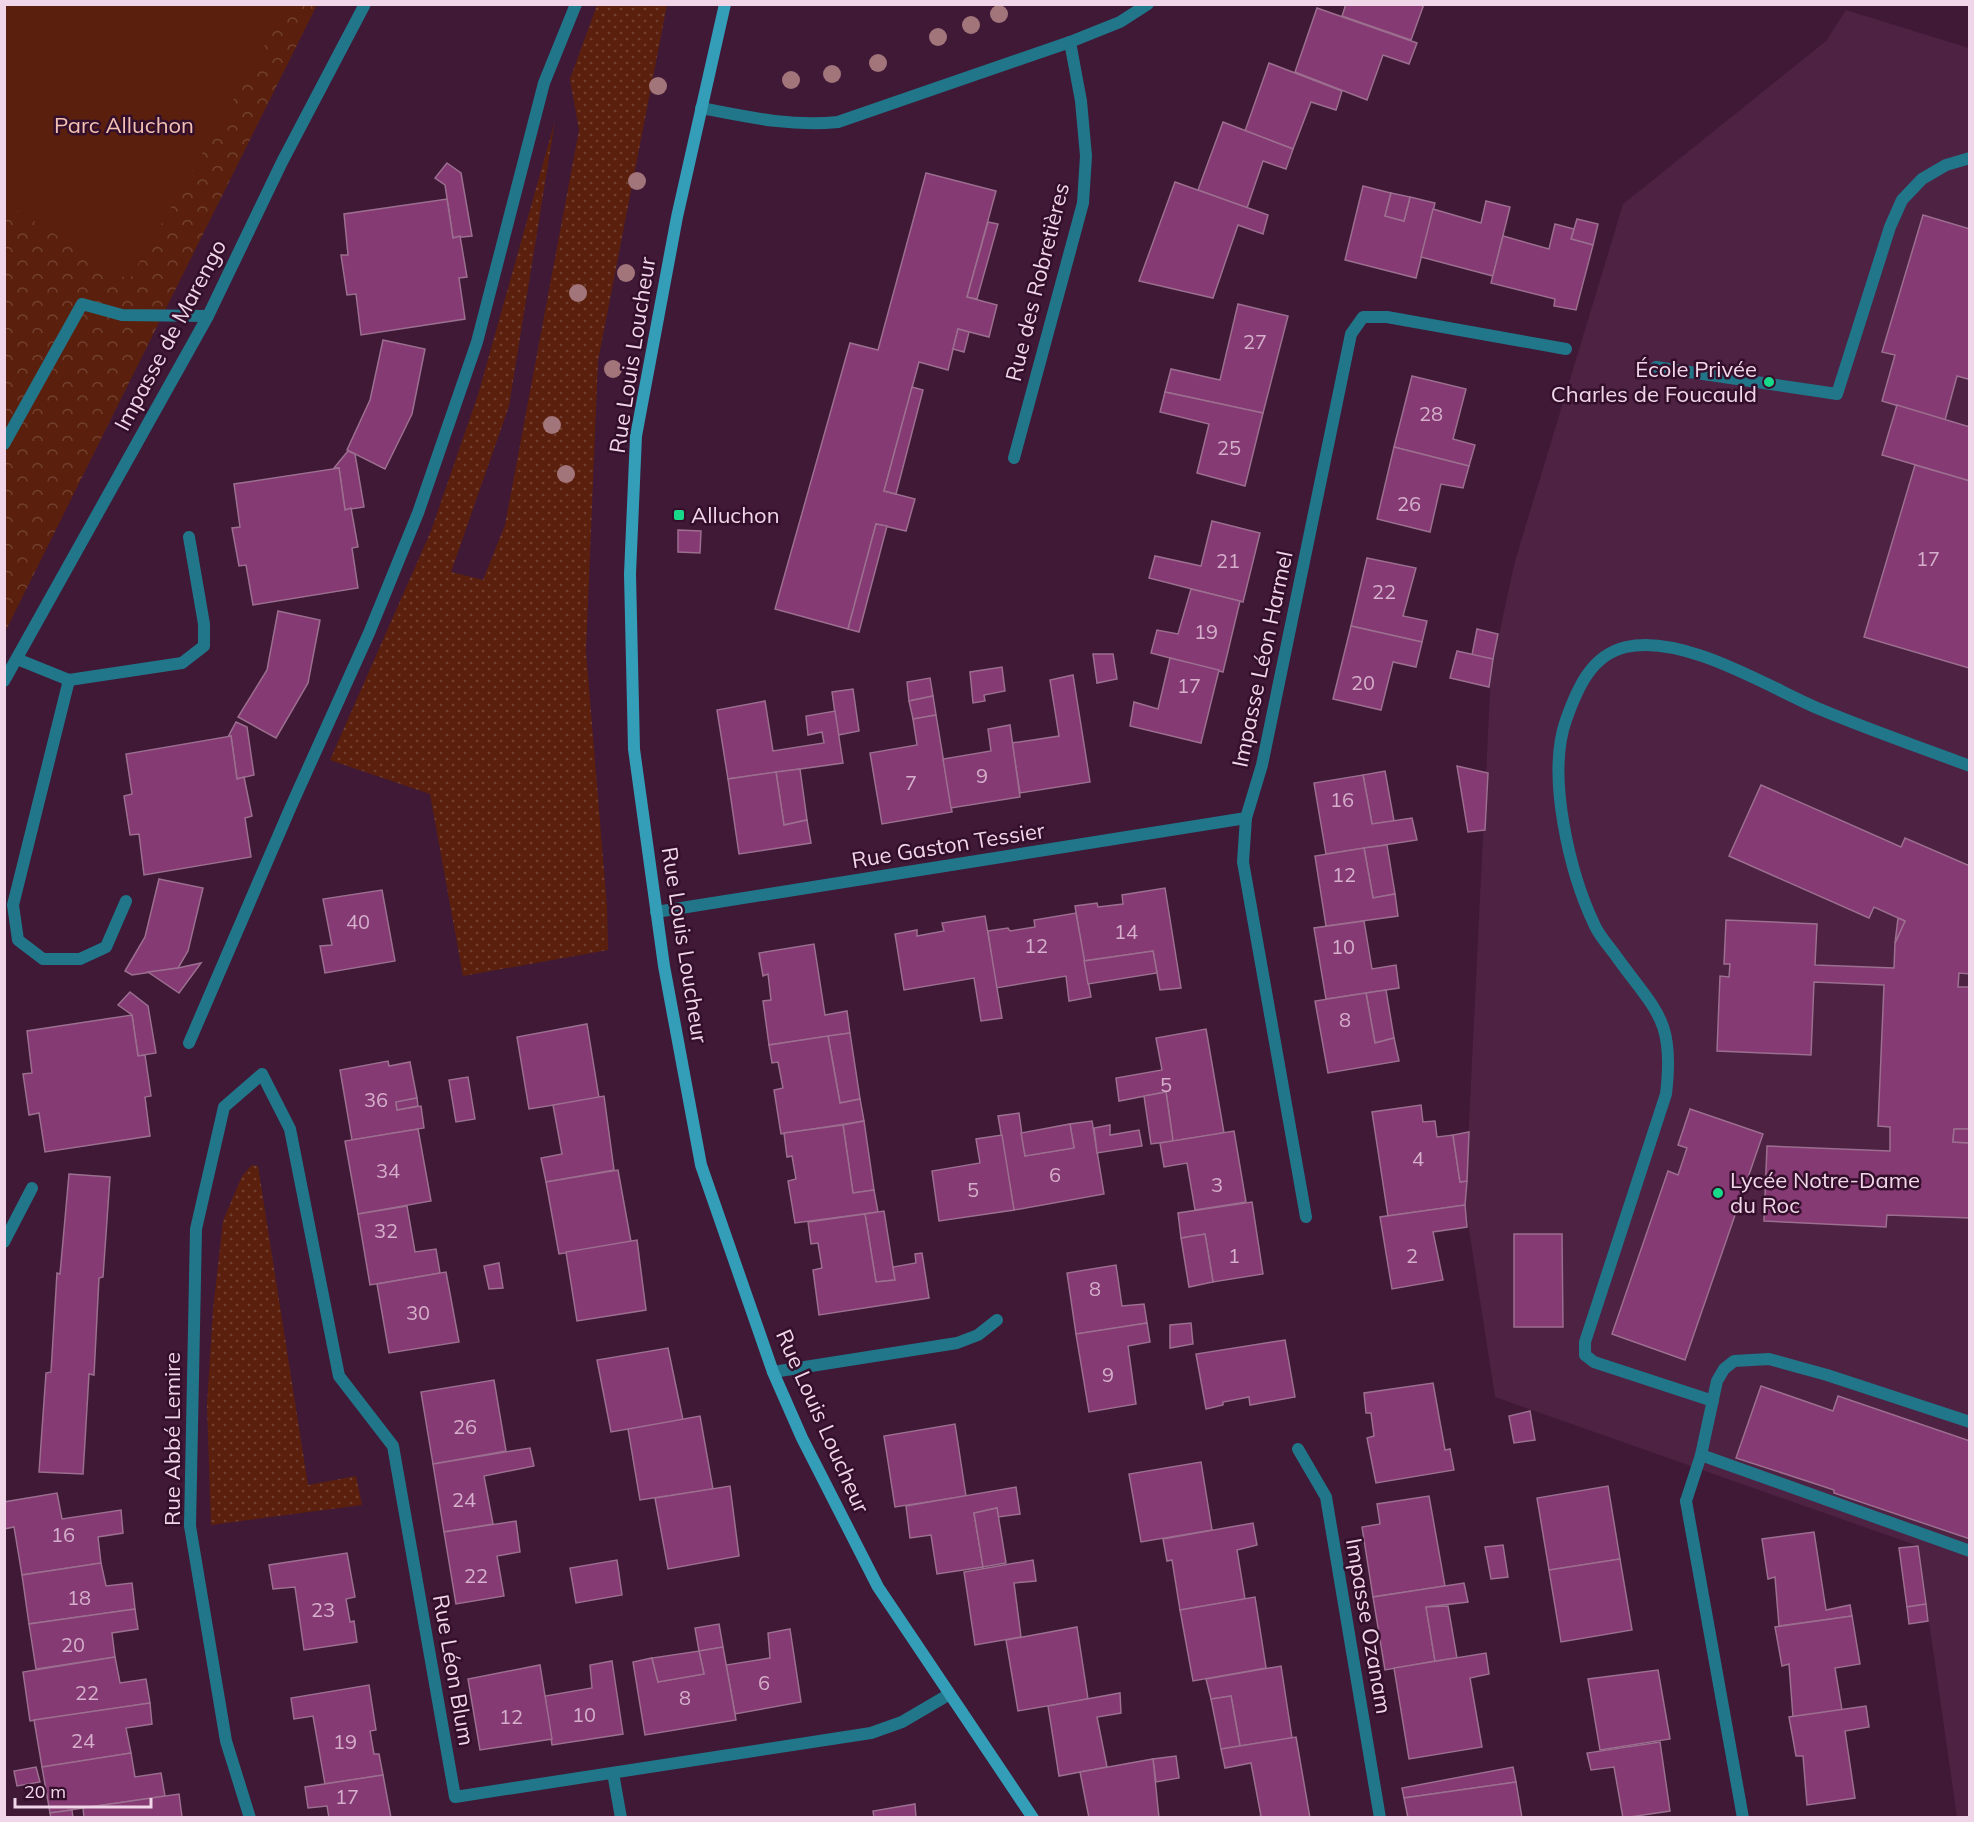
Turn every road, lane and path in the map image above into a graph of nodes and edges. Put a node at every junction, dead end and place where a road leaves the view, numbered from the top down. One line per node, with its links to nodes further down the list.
1 (365, 4): 8 (street, Impasse de Marengo)
2 (576, 4): 21 (street)
3 (725, 4): 6 (street, Rue Louis Loucheur)
4 (1148, 4): 5 (street)
5 (1070, 42): 6 (street); 12 (street, Rue des Robretières)
6 (701, 108): 20 (street, Rue Louis Loucheur)
7 (1970, 158): 10 (street)
8 (208, 316): 11 (street); 14 (street, Impasse de Marengo)
9 (1566, 349): 18 (street, Impasse Léon Harmel)
10 (1656, 367)
11 (4, 444)
12 (1014, 458)
13 (189, 537): 15 (street)
14 (17, 659): 15 (street); 16 (street, Impasse de Marengo)
15 (69, 680): 19 (street)
16 (4, 681)
17 (1970, 766): 28 (street)
18 (1246, 819): 20 (street, Rue Gaston Tessier); 24 (street, Impasse Léon Harmel)
19 (126, 901)
20 (656, 912): 27 (street, Rue Louis Loucheur)
21 (189, 1043)
22 (262, 1074): 34 (street, Rue Léon Blum); 35 (street, Rue Abbé Lemire)
23 (32, 1188): 25 (street)
24 (1306, 1217)
25 (4, 1242)
26 (997, 1320): 27 (street)
27 (773, 1372): 33 (street, Rue Louis Loucheur)
28 (1713, 1401): 29 (street); 31 (street)
29 (1970, 1422)
30 (1298, 1449): 38 (street, Impasse Ozanam)
31 (1701, 1455): 32 (street); 39 (street)
32 (1970, 1551)
33 (948, 1695): 34 (street, Rue Léon Blum); 37 (street, Rue Louis Loucheur)
34 (613, 1773): 36 (street)
35 (250, 1818)
36 (621, 1818)
37 (1033, 1818)
38 (1380, 1818)
39 (1743, 1818)

